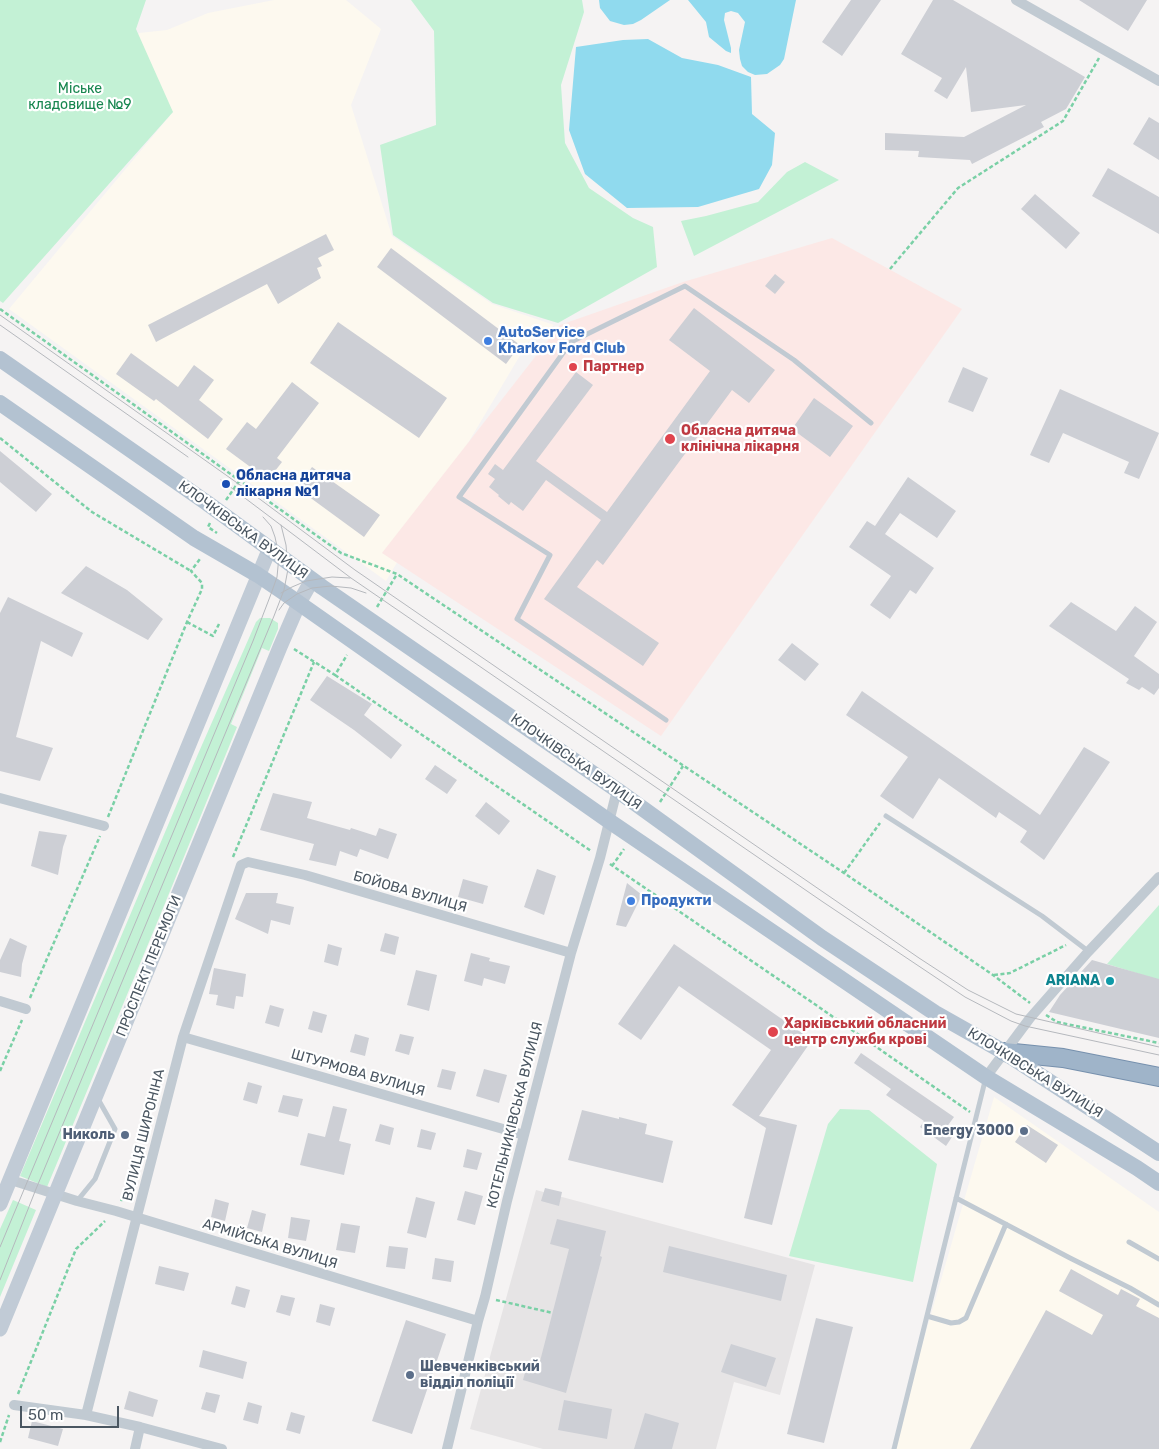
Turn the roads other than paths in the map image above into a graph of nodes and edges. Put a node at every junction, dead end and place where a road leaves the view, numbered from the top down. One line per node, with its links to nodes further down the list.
1 (1016, 0): 2 (street)
2 (1159, 81)
3 (0, 359): 6 (main road, КЛОЧКІВСЬКА ВУЛИЦЯ)
4 (0, 404): 7 (main road, КЛОЧКІВСЬКА ВУЛИЦЯ)
5 (871, 423): 10 (lane)
6 (269, 550): 7 (main road); 8 (main road, КЛОЧКІВСЬКА ВУЛИЦЯ)
7 (258, 576): 9 (main road, КЛОЧКІВСЬКА ВУЛИЦЯ); 29 (main road)
8 (312, 580): 9 (main road, ПРОСПЕКТ ПЕРЕМОГИ); 11 (main road, КЛОЧКІВСЬКА ВУЛИЦЯ)
9 (299, 603): 14 (main road, КЛОЧКІВСЬКА ВУЛИЦЯ); 26 (main road, ПРОСПЕКТ ПЕРЕМОГИ)
10 (666, 720)
11 (617, 790): 14 (street, КОТЕЛЬНИКІВСЬКА ВУЛИЦЯ); 23 (main road, КЛОЧКІВСЬКА ВУЛИЦЯ)
12 (0, 798): 15 (street)
13 (886, 816): 18 (lane)
14 (609, 821): 19 (street, КОТЕЛЬНИКІВСЬКА ВУЛИЦЯ); 24 (main road, КЛОЧКІВСЬКА ВУЛИЦЯ)
15 (104, 826)
16 (241, 865): 19 (street, БОЙОВА ВУЛИЦЯ); 22 (street, ВУЛИЦЯ ШИРОНІНА)
17 (1159, 877): 18 (street)
18 (1088, 952): 23 (street)
19 (571, 953): 27 (street, КОТЕЛЬНИКІВСЬКА ВУЛИЦЯ)
20 (0, 1001): 21 (street)
21 (26, 1009)
22 (183, 1038): 27 (street, ШТУРМОВА ВУЛИЦЯ); 35 (street, ВУЛИЦЯ ШИРОНІНА)
23 (1004, 1052): 24 (street); 25 (highway); 28 (main road, КЛОЧКІВСЬКА ВУЛИЦЯ)
24 (986, 1076): 30 (main road, КЛОЧКІВСЬКА ВУЛИЦЯ); 32 (lane)
25 (1159, 1077)
26 (96, 1096): 31 (main road, ПРОСПЕКТ ПЕРЕМОГИ); 33 (lane)
27 (524, 1135): 41 (street, КОТЕЛЬНИКІВСЬКА ВУЛИЦЯ)
28 (1159, 1153)
29 (11, 1180): 31 (street, АРМІЙСЬКА ВУЛИЦЯ); 34 (main road)
30 (1159, 1183)
31 (55, 1194): 33 (street, АРМІЙСЬКА ВУЛИЦЯ); 42 (main road, ПРОСПЕКТ ПЕРЕМОГИ)
32 (956, 1198): 36 (lane); 40 (lane)
33 (77, 1201): 35 (street, АРМІЙСЬКА ВУЛИЦЯ)
34 (0, 1204)
35 (138, 1218): 41 (street, АРМІЙСЬКА ВУЛИЦЯ); 44 (street, ВУЛИЦЯ ШИРОНІНА)
36 (1006, 1224): 39 (lane); 40 (lane)
37 (1129, 1242): 38 (lane)
38 (1159, 1259)
39 (1159, 1305)
40 (927, 1316): 49 (lane)
41 (478, 1321): 48 (street, КОТЕЛЬНИКІВСЬКА ВУЛИЦЯ)
42 (0, 1329)
43 (14, 1405): 44 (street)
44 (86, 1415): 45 (street)
45 (140, 1427): 46 (street); 47 (street)
46 (135, 1449)
47 (222, 1449)
48 (447, 1449)
49 (894, 1449)

